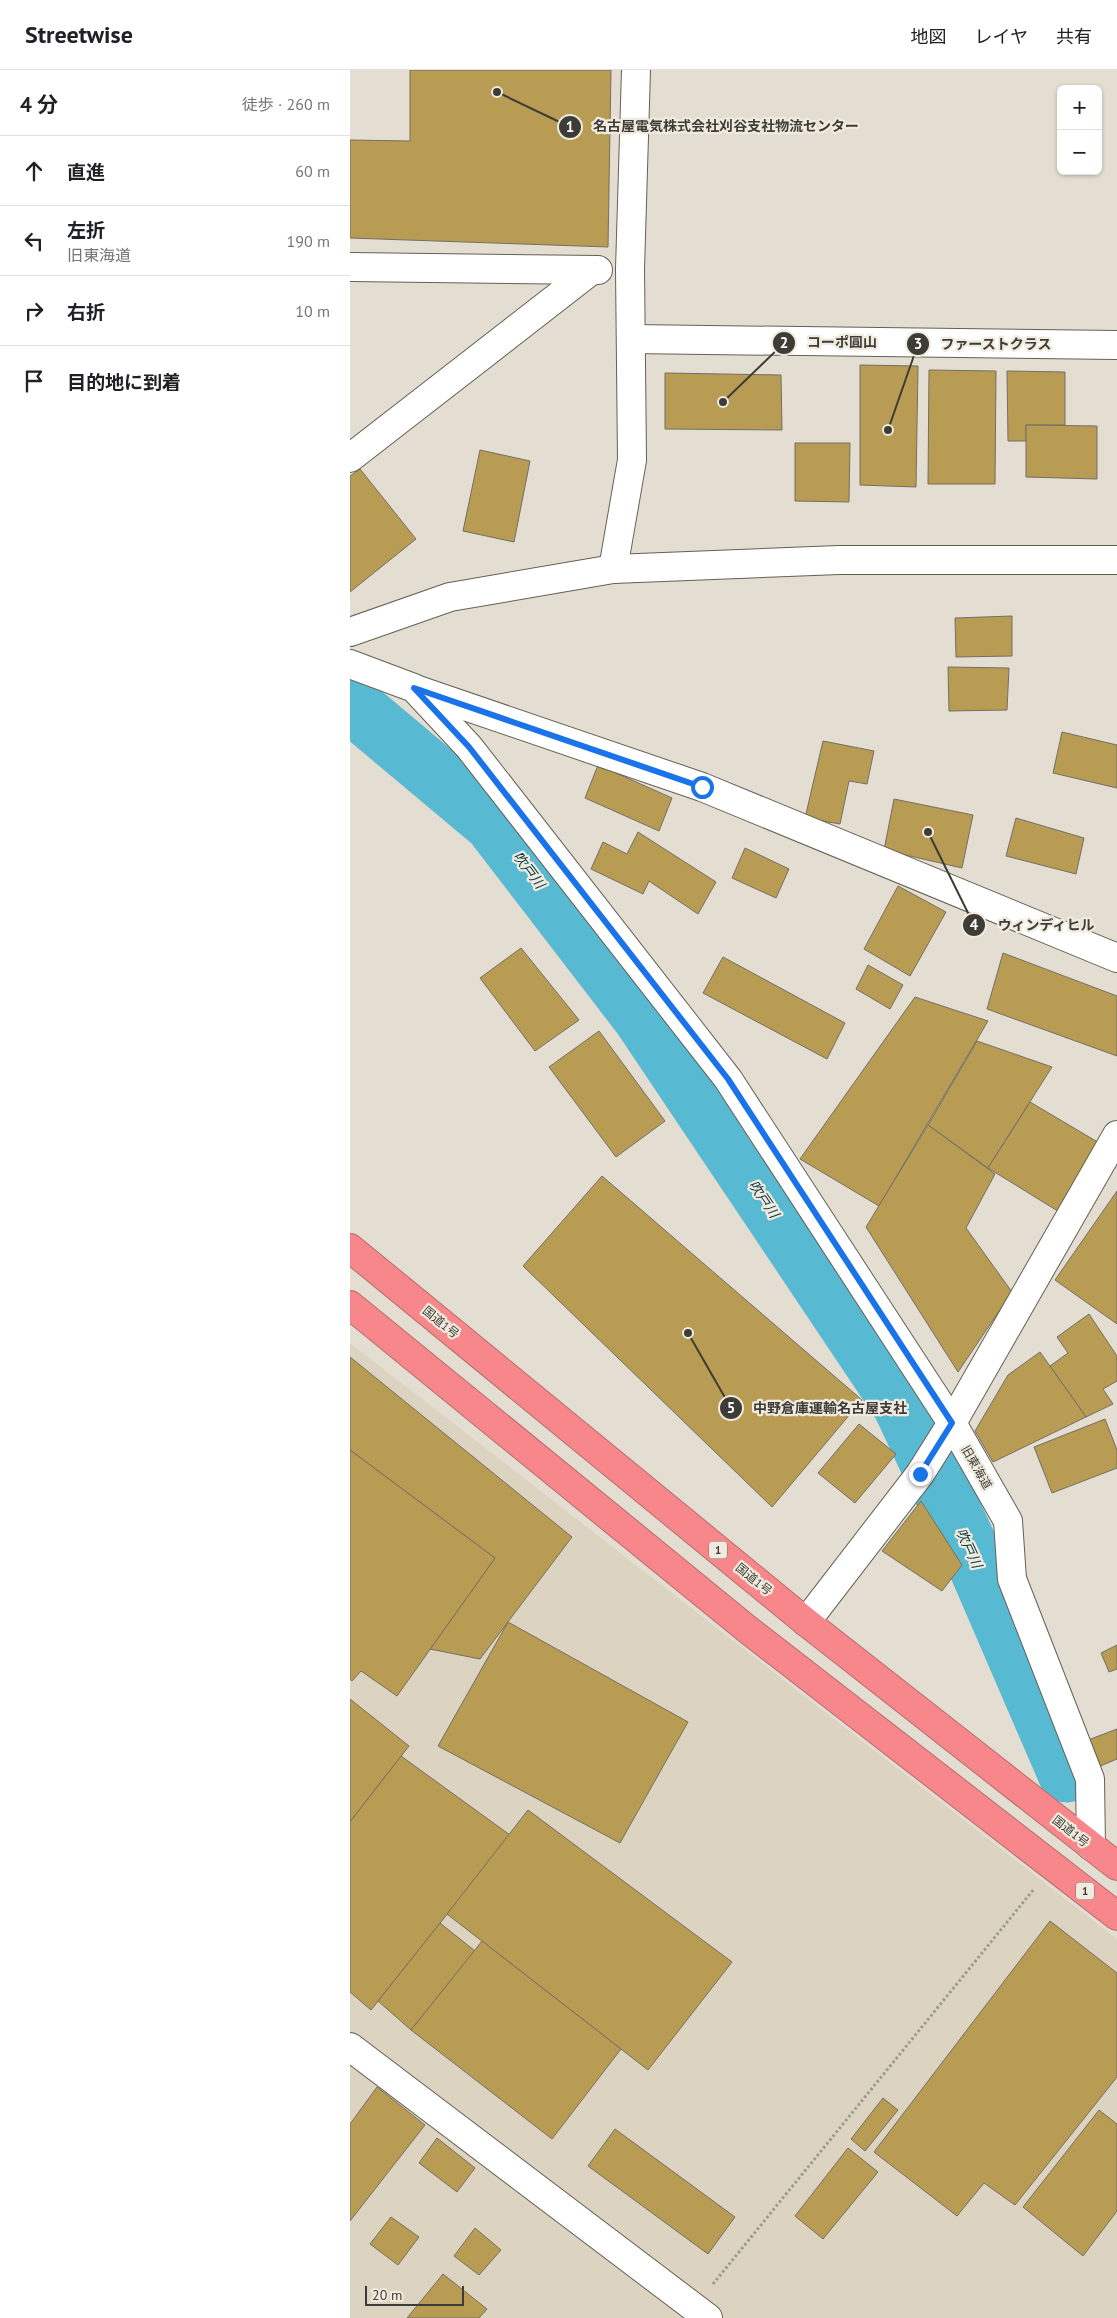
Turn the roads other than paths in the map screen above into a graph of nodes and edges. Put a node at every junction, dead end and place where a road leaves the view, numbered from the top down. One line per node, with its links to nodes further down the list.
1 (636, 70): 3 (street)
2 (350, 267): 4 (street)
3 (630, 269): 4 (street); 5 (street)
4 (592, 270): 7 (street)
5 (631, 339): 6 (street); 9 (street)
6 (1117, 345)
7 (350, 458)
8 (1117, 560): 9 (street)
9 (613, 569): 10 (street)
10 (350, 632)
11 (350, 664): 12 (street, 旧東海道)
12 (414, 688): 13 (street); 17 (street, 旧東海道)
13 (1117, 958)
14 (1117, 1135): 17 (street)
15 (350, 1248): 18 (highway, 国道1号 / 1)
16 (350, 1305): 21 (highway, 1)
17 (952, 1423): 18 (street); 19 (street, 旧東海道)
18 (806, 1622): 19 (highway, 国道1号 / 1)
19 (1091, 1846): 20 (highway, 国道1号 / 1)
20 (1117, 1866)
21 (1117, 1916)
22 (350, 2047): 23 (street)
23 (696, 2314)

